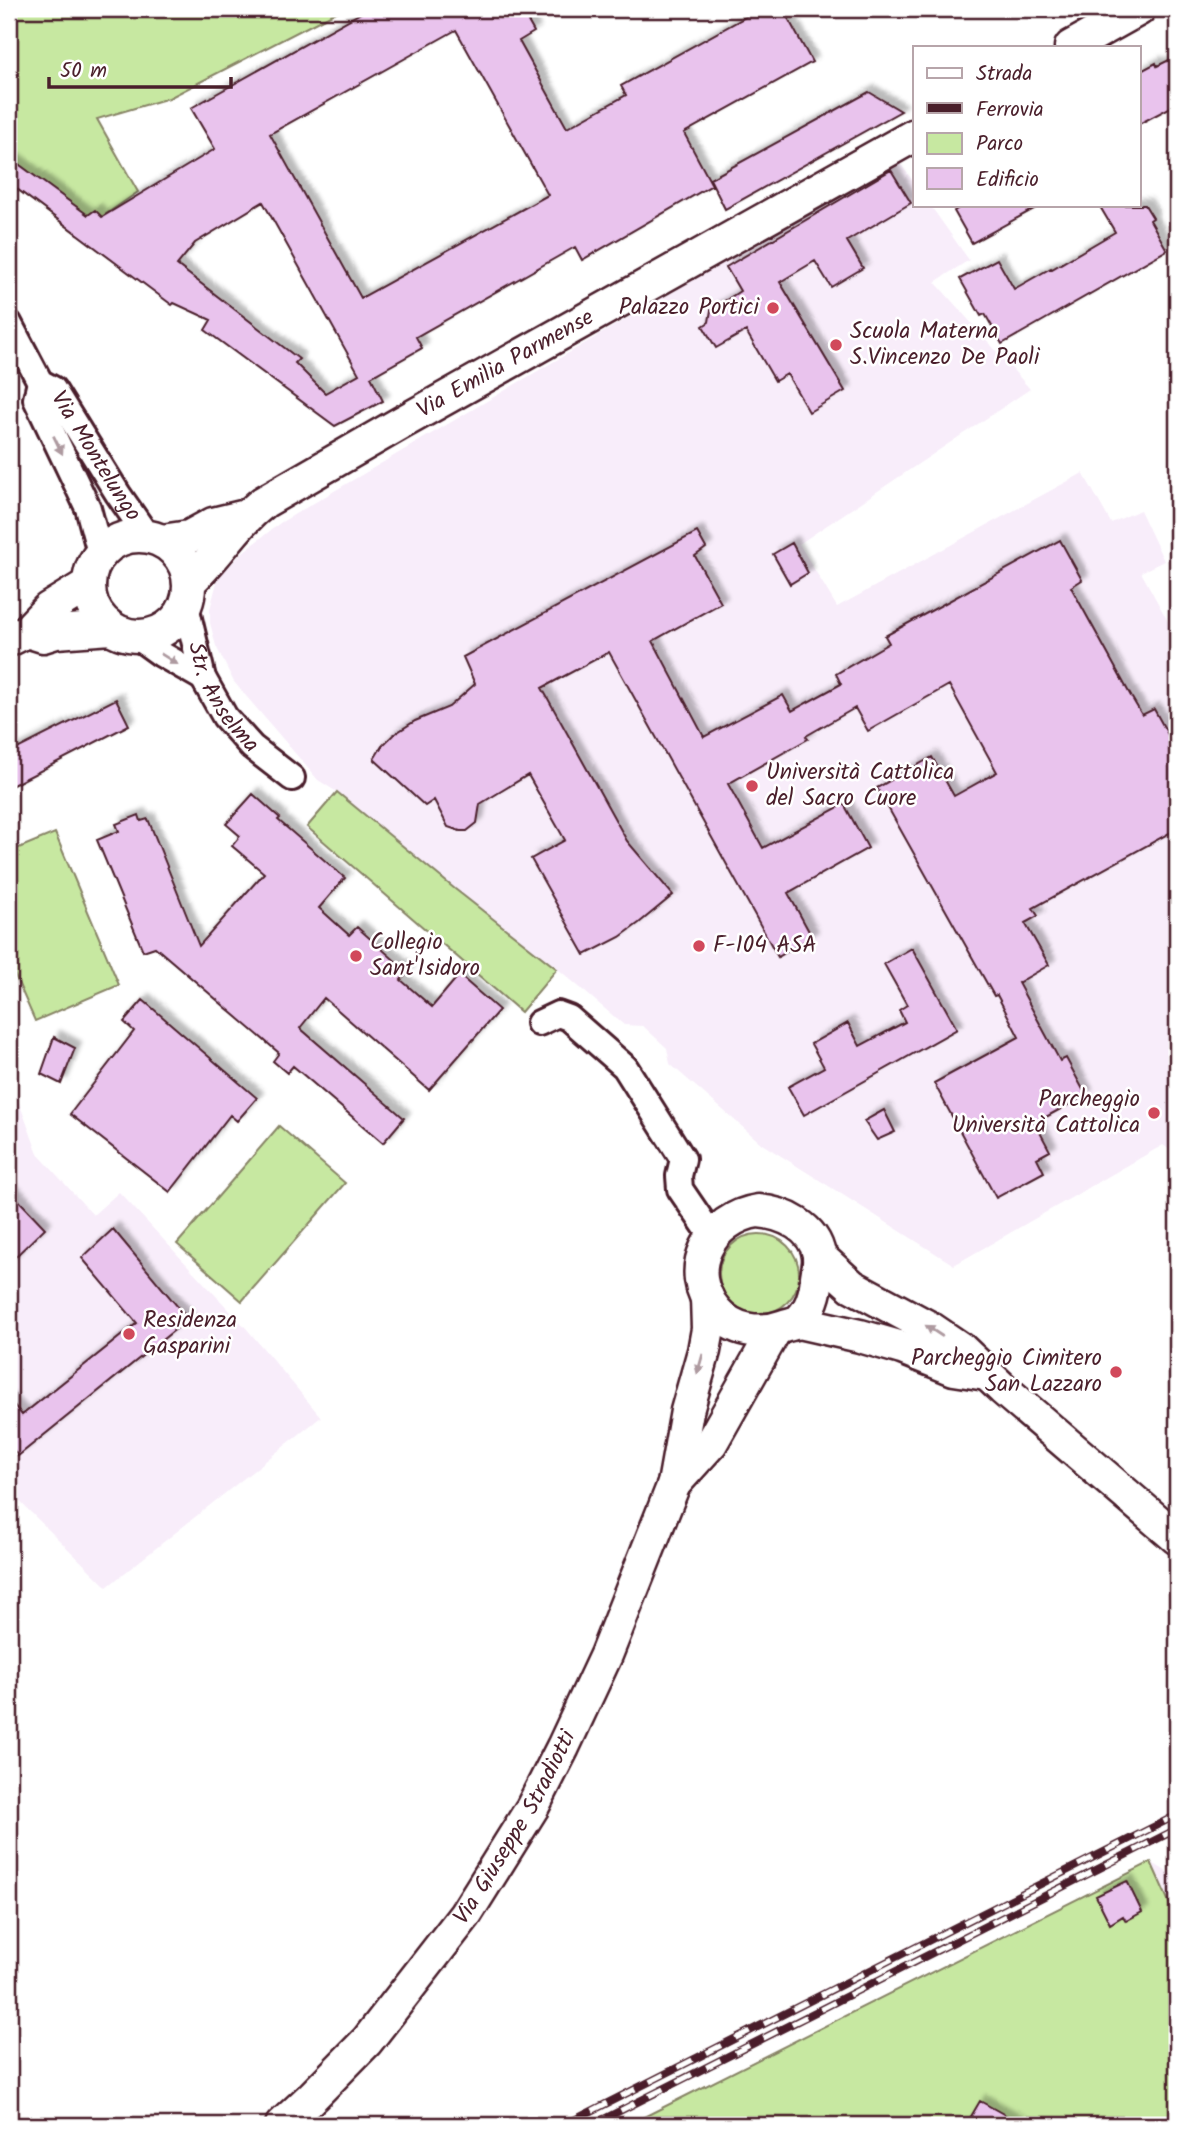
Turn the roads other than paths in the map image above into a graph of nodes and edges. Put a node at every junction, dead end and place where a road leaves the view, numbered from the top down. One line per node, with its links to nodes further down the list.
1 (1139, 9): 2 (main road)
2 (1073, 46)
3 (913, 136): 6 (main road, Via Emilia Parmense)
4 (9, 323): 5 (street, Via Montelungo)
5 (40, 382): 7 (street, Via Montelungo); 8 (street, Via Montelungo, one-way to 8)
6 (246, 516): 7 (main road, Via Emilia Parmense); 10 (main road, Via Emilia Parmense)
7 (155, 538): 8 (main road, Via Emilia Parmense); 10 (main road)
8 (100, 554): 9 (main road)
9 (89, 584): 11 (main road); 12 (main road, Via Emilia Parmense)
10 (188, 590): 11 (main road, Via Emilia Parmense); 13 (street, Str. Anselma)
11 (123, 632): 12 (main road, Via Emilia Parmense); 13 (street, one-way to 13)
12 (18, 636)
13 (203, 678): 14 (street, Str. Anselma)
14 (292, 778)
15 (539, 1023): 16 (street)
16 (712, 1236): 17 (main road); 18 (main road)
17 (819, 1256): 19 (main road); 20 (main road, one-way to 17)
18 (706, 1297): 19 (main road); 21 (main road, Via Giuseppe Stradiotti, one-way to 21)
19 (787, 1326): 20 (main road); 21 (main road, Via Giuseppe Stradiotti)
20 (986, 1374): 22 (main road)
21 (674, 1484): 23 (main road, Via Giuseppe Stradiotti)
22 (1177, 1538)
23 (282, 2125)

